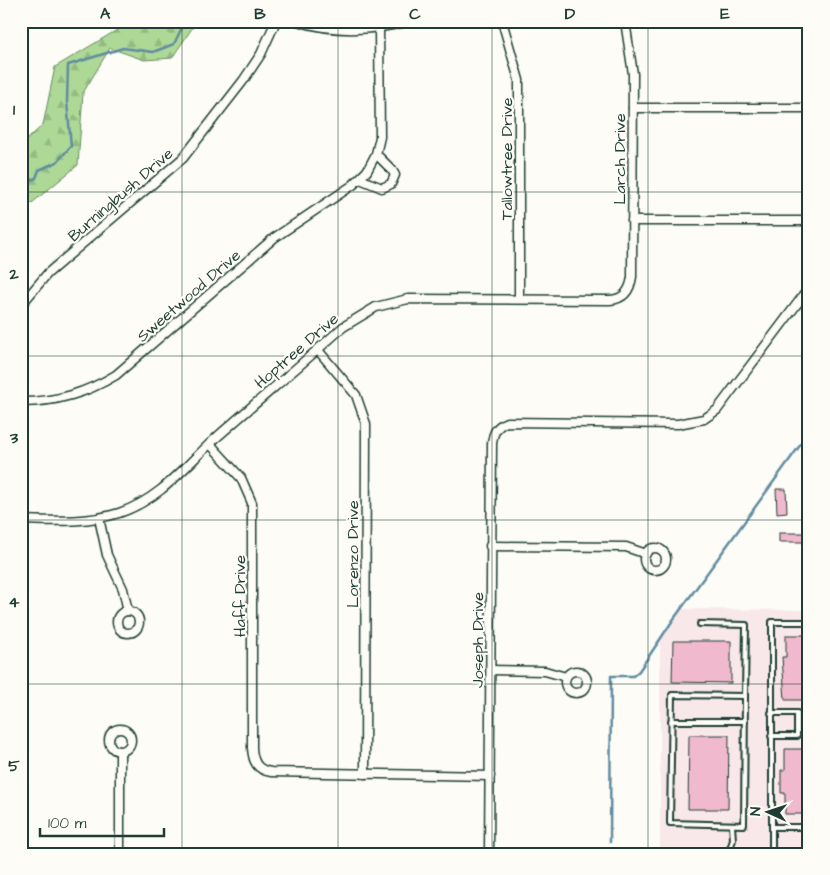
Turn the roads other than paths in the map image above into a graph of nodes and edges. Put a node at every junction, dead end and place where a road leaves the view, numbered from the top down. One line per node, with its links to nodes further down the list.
1 (276, 21): 16 (street, Burningbush Drive)
2 (297, 21): 6 (street)
3 (411, 21): 6 (street)
4 (502, 21): 15 (street, Tallowtree Drive)
5 (625, 21): 7 (street, Larch Drive)
6 (379, 28): 9 (street, Sweetwood Drive)
7 (632, 108): 8 (street); 11 (street, Larch Drive)
8 (809, 108)
9 (376, 154): 10 (street, Sweetwood Drive); 10 (street)
10 (360, 179): 18 (street, Sweetwood Drive)
11 (632, 221): 12 (street); 14 (street, Larch Drive)
12 (809, 221)
13 (809, 288): 22 (street, Joseph Drive)
14 (625, 295): 15 (street, Hoptree Drive)
15 (519, 299): 17 (street, Hoptree Drive)
16 (21, 304)
17 (318, 349): 19 (street, Hoptree Drive); 35 (street, Lorenzo Drive)
18 (21, 402)
19 (210, 444): 20 (street, Hoptree Drive); 35 (street, Haff Drive)
20 (99, 518): 21 (street, Hoptree Drive); 24 (street)
21 (21, 520)
22 (490, 546): 23 (street); 27 (street, Joseph Drive)
23 (646, 554)
24 (128, 612)
25 (808, 622): 30 (lane)
26 (700, 624): 29 (lane)
27 (491, 670): 28 (street); 36 (street, Joseph Drive)
28 (566, 677)
29 (745, 696): 31 (lane); 32 (lane)
30 (772, 713): 33 (lane); 33 (lane)
31 (671, 721): 32 (lane); 37 (lane)
32 (745, 721): 37 (lane)
33 (771, 736): 38 (lane)
34 (120, 751): 40 (street)
35 (365, 774): 36 (street)
36 (490, 776): 41 (street, Joseph Drive)
37 (732, 825): 42 (lane)
38 (772, 827): 39 (lane); 43 (lane)
39 (807, 827)
40 (120, 854)
41 (490, 854)
42 (728, 854)
43 (772, 854)

